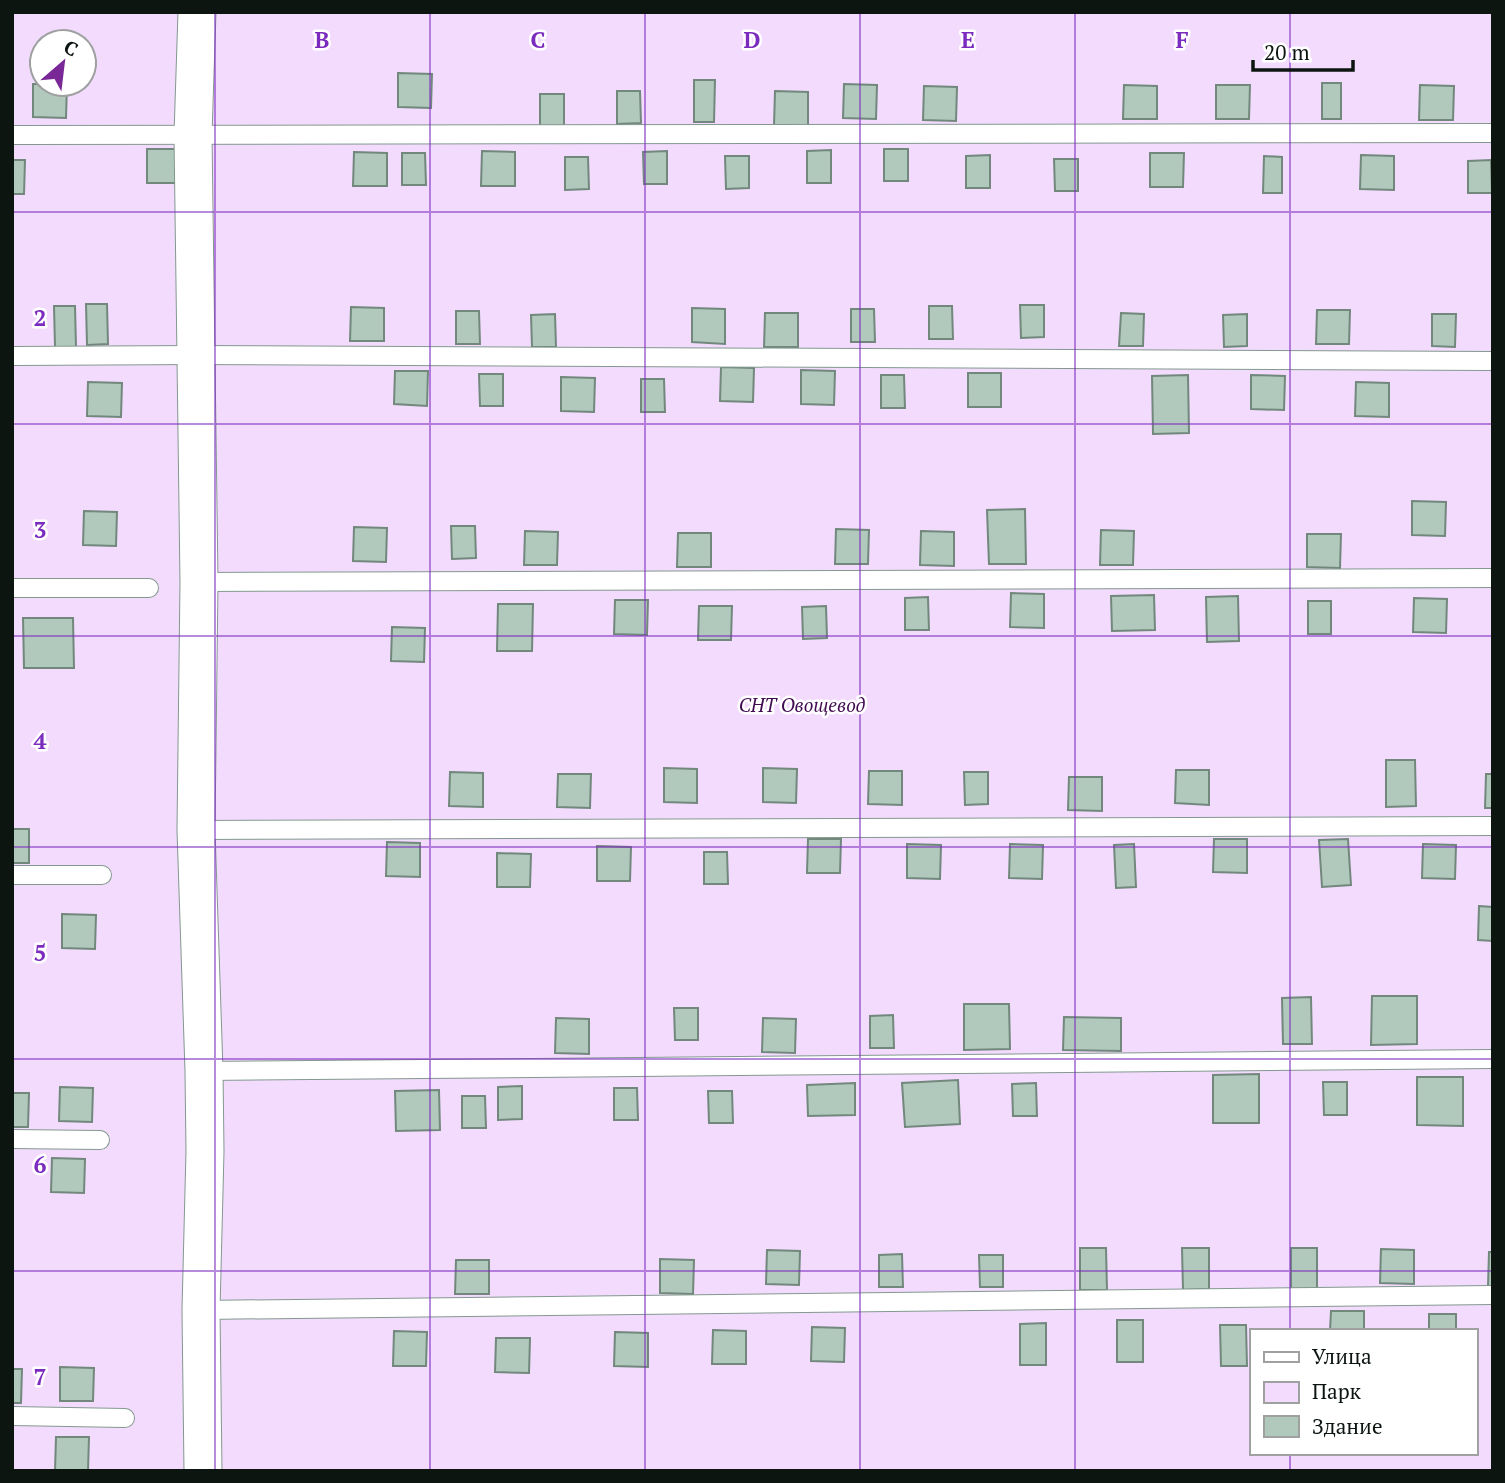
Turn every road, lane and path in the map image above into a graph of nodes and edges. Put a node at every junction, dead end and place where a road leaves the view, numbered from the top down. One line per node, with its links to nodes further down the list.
1 (197, 12): 4 (street)
2 (1493, 134): 4 (lane)
3 (12, 135): 4 (lane)
4 (193, 135): 5 (street)
5 (195, 355): 6 (lane); 7 (lane); 9 (street)
6 (12, 356)
7 (1493, 361)
8 (1493, 578): 9 (lane)
9 (199, 582): 13 (street)
10 (12, 588): 11 (lane)
11 (149, 588)
12 (1493, 826): 13 (lane)
13 (197, 830): 17 (street)
14 (12, 875): 15 (lane)
15 (102, 875)
16 (1493, 1059): 17 (lane)
17 (204, 1072): 21 (street)
18 (12, 1139): 19 (lane)
19 (100, 1140)
20 (1493, 1295): 21 (lane)
21 (201, 1310): 24 (street)
22 (12, 1416): 23 (lane)
23 (125, 1418)
24 (203, 1471)

